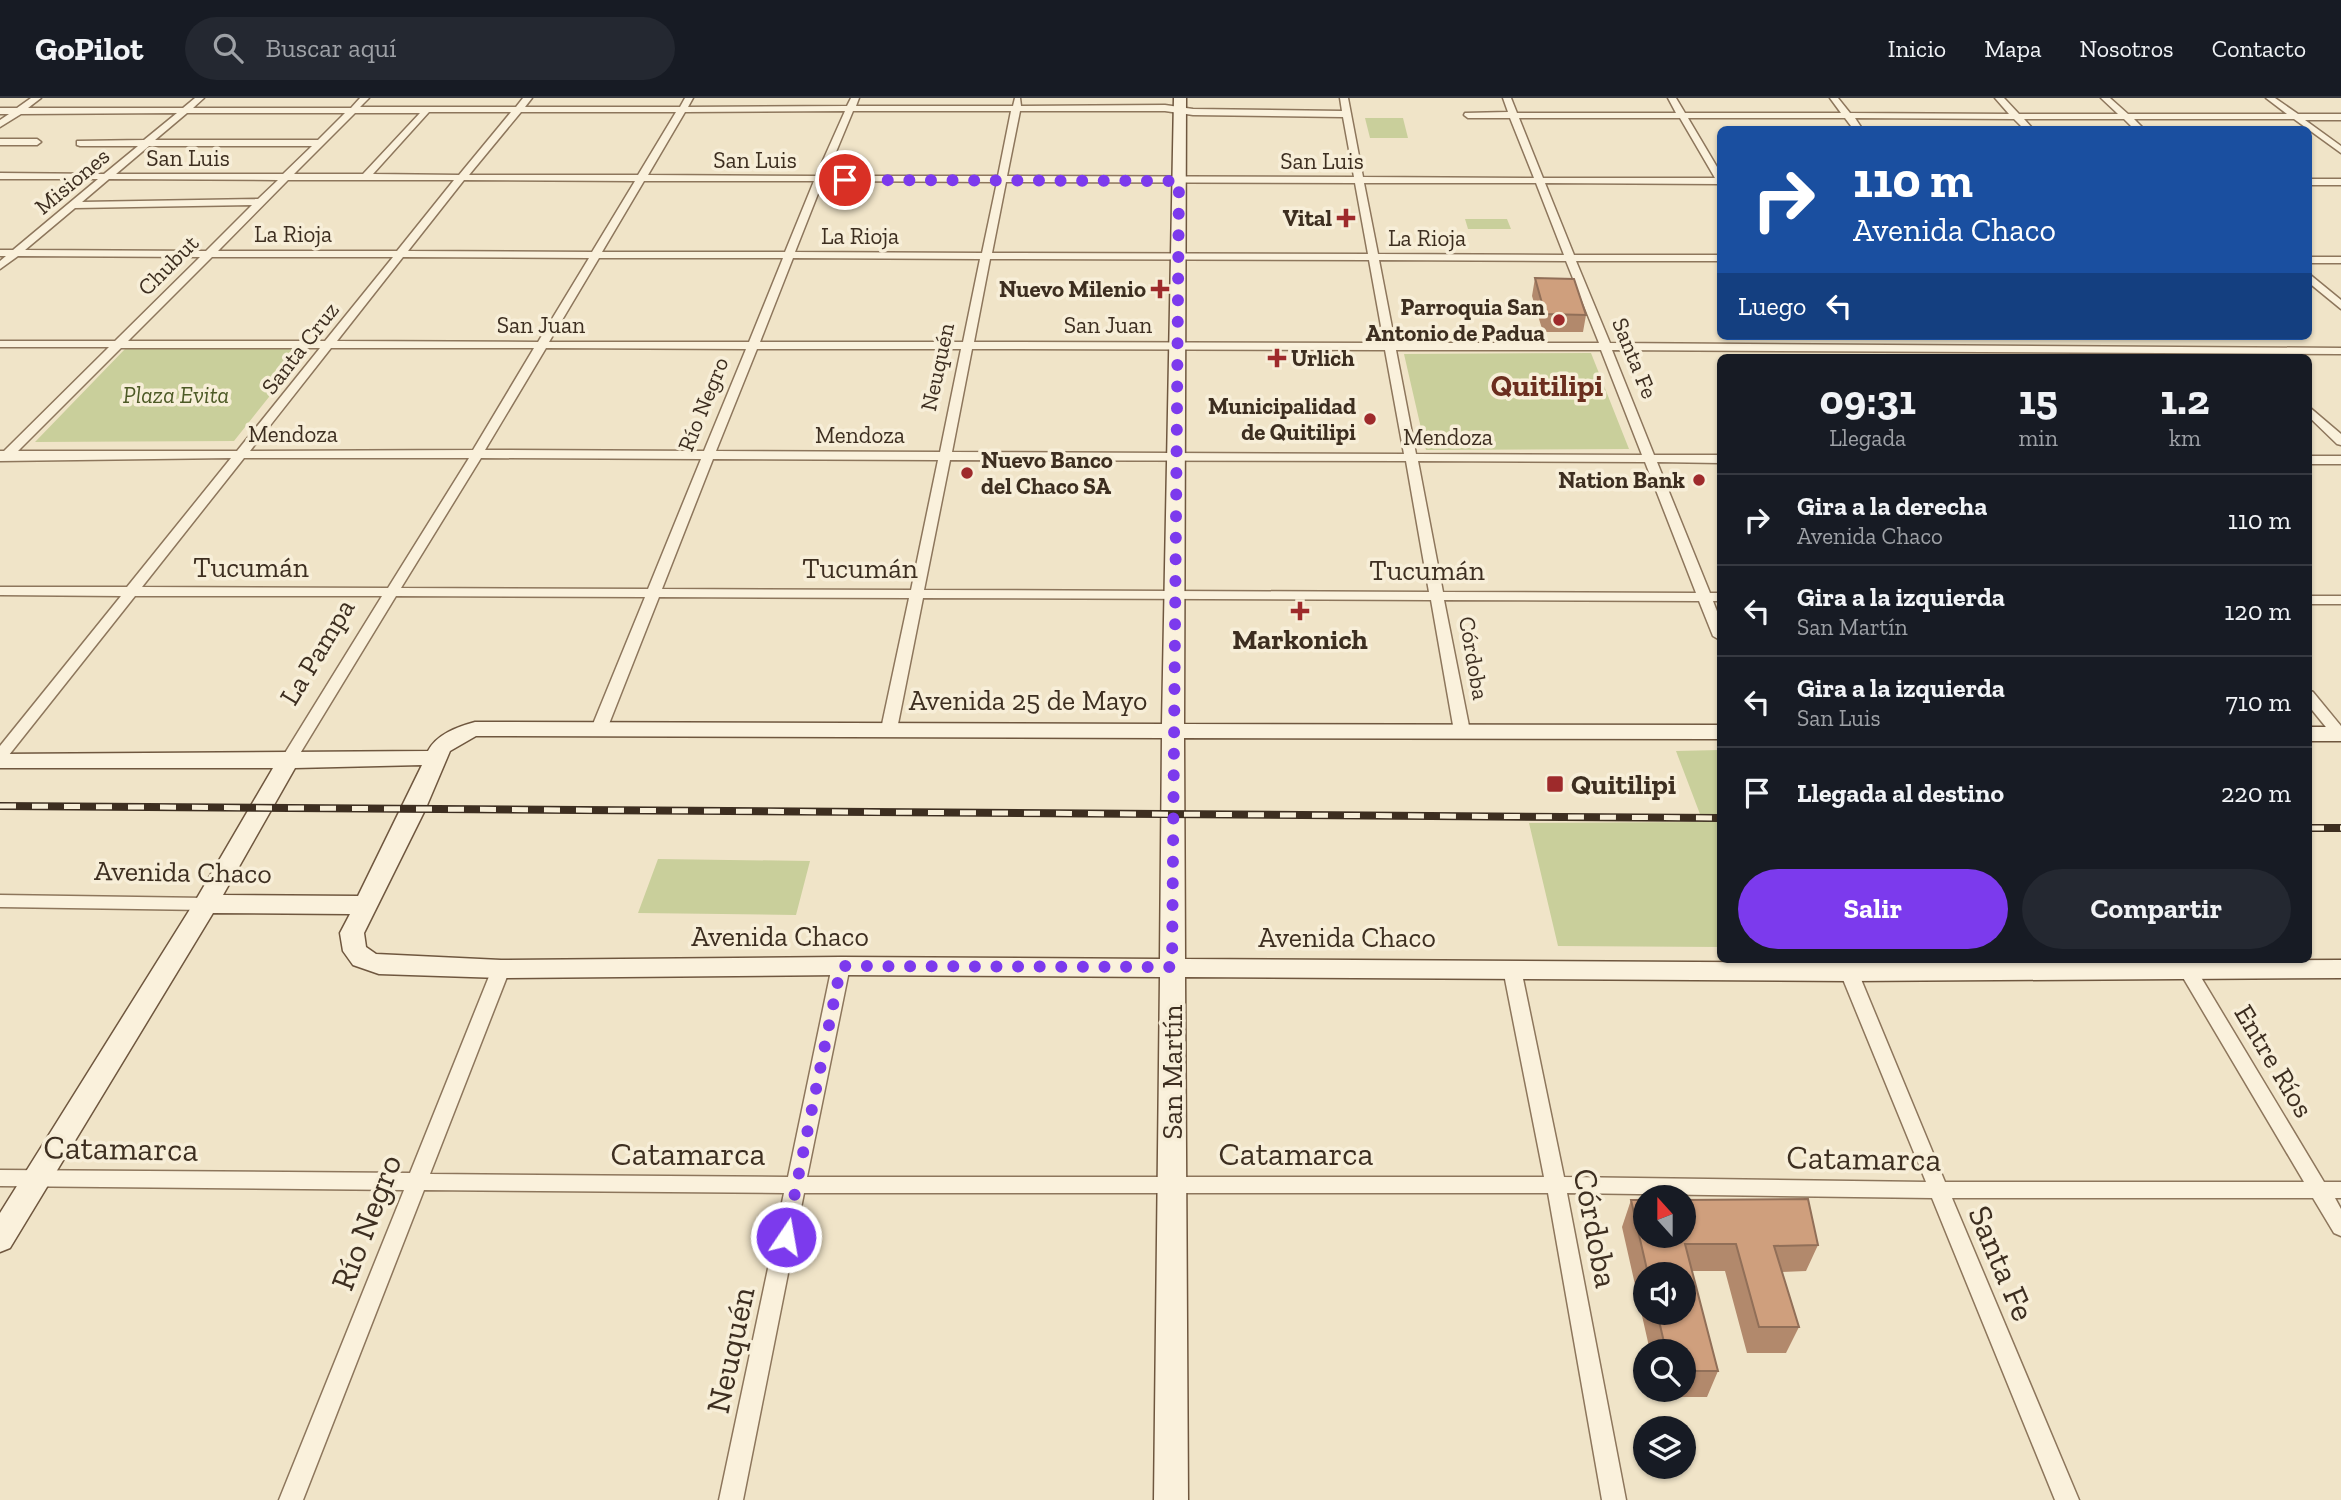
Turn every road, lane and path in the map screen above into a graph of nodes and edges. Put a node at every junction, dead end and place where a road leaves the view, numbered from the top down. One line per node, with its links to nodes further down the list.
1 (37, 98): 20 (street)
2 (200, 98): 18 (street, Misiones)
3 (365, 98): 21 (street, Chubut)
4 (528, 98): 23 (street, Santa Cruz)
5 (688, 98): 19 (street, La Pampa)
6 (855, 98): 16 (street, Río Negro)
7 (1344, 98): 24 (street, Córdoba)
8 (1507, 98): 26 (street, Santa Fe)
9 (1672, 98): 27 (street)
10 (1834, 98): 28 (street)
11 (1999, 98): 29 (street)
12 (2105, 98): 30 (street)
13 (2270, 98): 32 (street)
14 (1018, 103): 15 (street); 16 (street); 55 (street, Neuquén)
15 (1180, 104): 24 (street); 59 (street, San Martín)
16 (851, 110): 19 (street); 54 (street, Río Negro)
17 (0, 111): 20 (street)
18 (185, 111): 20 (street); 21 (street); 44 (street, Misiones)
19 (680, 111): 23 (street); 53 (street, La Pampa)
20 (18, 112): 34 (street)
21 (351, 112): 22 (street); 45 (street, Chubut)
22 (425, 112): 23 (street); 51 (street)
23 (517, 112): 52 (street, Santa Cruz)
24 (1348, 114): 56 (street, Córdoba)
25 (1468, 115): 26 (street)
26 (1515, 115): 27 (street); 57 (street, Santa Fe)
27 (1682, 115): 28 (street); 47 (street)
28 (1848, 115): 29 (street); 35 (street)
29 (2016, 116): 30 (street); 36 (street)
30 (2125, 116): 31 (street); 37 (street)
31 (2217, 116): 32 (street); 38 (street)
32 (2296, 116): 33 (street); 39 (street)
33 (2341, 117)
34 (0, 124)
35 (1857, 126)
36 (2026, 126)
37 (2136, 126)
38 (2229, 126)
39 (2309, 126)
40 (2312, 128): 46 (street)
41 (0, 142): 42 (street)
42 (37, 142)
43 (80, 143): 44 (street)
44 (147, 143): 45 (street); 49 (street, Misiones)
45 (320, 143): 50 (street, Chubut)
46 (2341, 150)
47 (1717, 175)
48 (0, 176): 49 (street, San Luis)
49 (106, 177): 50 (street, San Luis); 63 (street, Misiones)
50 (286, 177): 51 (street, San Luis); 62 (street, Chubut)
51 (365, 178): 52 (street, San Luis)
52 (461, 178): 53 (street, San Luis); 67 (street, Santa Cruz)
53 (641, 179): 54 (street, San Luis); 68 (street, La Pampa)
54 (819, 180): 55 (street, San Luis); 69 (street, Río Negro)
55 (1001, 180): 59 (street, San Luis); 70 (street, Neuquén)
56 (1360, 180): 57 (street, San Luis); 59 (street, San Luis); 72 (street, Córdoba)
57 (1539, 180): 58 (street, San Luis); 73 (street, Santa Fe)
58 (1717, 180)
59 (1179, 181): 71 (street, San Martín)
60 (2312, 182): 61 (street)
61 (2341, 182)
62 (261, 202): 63 (street); 66 (street, Chubut)
63 (72, 205): 65 (street, Misiones)
64 (0, 253): 65 (street, La Rioja)
65 (15, 253): 66 (street, La Rioja); 77 (street, Misiones)
66 (209, 253): 67 (street, La Rioja); 82 (street, Chubut)
67 (403, 254): 68 (street, La Rioja); 83 (street, Santa Cruz)
68 (596, 254): 69 (street, La Rioja); 84 (street, La Pampa)
69 (790, 255): 70 (street, La Rioja); 86 (street, Río Negro)
70 (987, 256): 71 (street, La Rioja); 85 (street, Neuquén)
71 (1178, 256): 72 (street, La Rioja); 87 (street, San Martín)
72 (1373, 257): 73 (street, La Rioja); 88 (street, Córdoba)
73 (1569, 258): 74 (street, La Rioja); 89 (street, Santa Fe)
74 (1717, 258)
75 (2312, 260): 76 (street)
76 (2341, 260)
77 (0, 266)
78 (2312, 280): 79 (street)
79 (2341, 306)
80 (2239, 340): 93 (street)
81 (0, 344): 82 (street, San Juan)
82 (119, 344): 83 (street, San Juan); 99 (street, Chubut)
83 (328, 345): 84 (street, San Juan); 97 (street, Santa Cruz)
84 (541, 346): 86 (street, San Juan); 96 (street, La Pampa)
85 (966, 346): 86 (street, San Juan); 87 (street, San Juan); 100 (street, Neuquén)
86 (753, 347): 98 (street, Río Negro)
87 (1179, 347): 88 (street, San Juan); 101 (street, San Martín)
88 (1391, 347): 89 (street, San Juan); 102 (street, Córdoba)
89 (1604, 347): 91 (street, San Juan); 103 (street, Santa Fe)
90 (2341, 351): 93 (street, San Juan)
91 (1824, 352): 92 (street, San Juan)
92 (2038, 353): 93 (street, San Juan)
93 (2253, 354)
94 (2312, 413): 95 (street)
95 (2341, 441)
96 (477, 453): 97 (street, Mendoza); 98 (street, Mendoza); 109 (street, La Pampa)
97 (242, 455): 99 (street, Mendoza); 108 (street, Santa Cruz)
98 (709, 455): 100 (street, Mendoza); 110 (street, Río Negro)
99 (2, 457)
100 (944, 457): 101 (street, Mendoza); 111 (street, Neuquén)
101 (1175, 458): 102 (street, Mendoza); 112 (street, San Martín)
102 (1412, 458): 103 (street, Mendoza); 113 (street, Córdoba)
103 (1649, 459): 104 (street, Mendoza); 114 (street, Santa Fe)
104 (1717, 459)
105 (2312, 460): 106 (street)
106 (2341, 460)
107 (0, 591): 108 (street, Tucumán)
108 (132, 591): 109 (street, Tucumán); 128 (street, Santa Cruz)
109 (391, 592): 110 (street, Tucumán); 129 (street, La Pampa)
110 (654, 592): 111 (street, Tucumán); 120 (street, Río Negro)
111 (916, 593): 112 (street, Tucumán); 121 (street, Neuquén)
112 (1174, 594): 113 (street, Tucumán); 122 (street, San Martín)
113 (1437, 595): 114 (street, Tucumán); 123 (street, Córdoba)
114 (1705, 597): 115 (street, Tucumán); 118 (street, Santa Fe)
115 (1717, 597)
116 (2312, 600): 117 (street)
117 (2341, 600)
118 (1717, 628)
119 (2312, 700): 126 (street)
120 (599, 729): 121 (street, Avenida 25 de Mayo); 127 (street, Avenida 25 de Mayo)
121 (889, 729): 122 (street, Avenida 25 de Mayo)
122 (1173, 730): 123 (street, Avenida 25 de Mayo); 135 (street, San Martín)
123 (1462, 731): 124 (street, Avenida 25 de Mayo)
124 (1717, 732)
125 (2312, 734): 126 (street)
126 (2340, 734)
127 (435, 758): 129 (street); 132 (street)
128 (0, 759): 129 (street)
129 (288, 761): 131 (street, La Pampa)
130 (0, 901): 131 (street, Avenida Chaco)
131 (206, 904): 132 (street, Avenida Chaco); 141 (street, La Pampa)
132 (365, 905): 136 (street, Avenida Chaco)
133 (2184, 964): 138 (street, Avenida Chaco); 139 (street, Avenida Chaco); 146 (street, Entre Ríos)
134 (841, 966): 135 (street, Avenida Chaco); 136 (street, Avenida Chaco); 143 (street, Neuquén)
135 (1172, 967): 137 (street, Avenida Chaco); 144 (street, San Martín)
136 (501, 969): 142 (street, Río Negro)
137 (1512, 969): 139 (street, Avenida Chaco); 145 (street, Córdoba)
138 (2341, 969)
139 (1849, 972): 148 (street, Santa Fe)
140 (0, 1178): 141 (street, Catamarca)
141 (36, 1179): 142 (street, Catamarca); 150 (street, La Pampa)
142 (415, 1182): 143 (street, Catamarca); 151 (street, Río Negro)
143 (797, 1185): 144 (street, Catamarca); 152 (street, Neuquén)
144 (1172, 1185): 145 (street, Catamarca); 153 (street, San Martín)
145 (1556, 1185): 148 (street, Catamarca); 154 (street, Córdoba)
146 (2319, 1190): 147 (street, Catamarca); 148 (street, Catamarca); 149 (street, Entre Ríos)
147 (2341, 1190)
148 (1937, 1191): 155 (street, Santa Fe)
149 (2341, 1227)
150 (0, 1239)
151 (291, 1500)
152 (731, 1500)
153 (1171, 1500)
154 (1614, 1500)
155 (2067, 1500)

